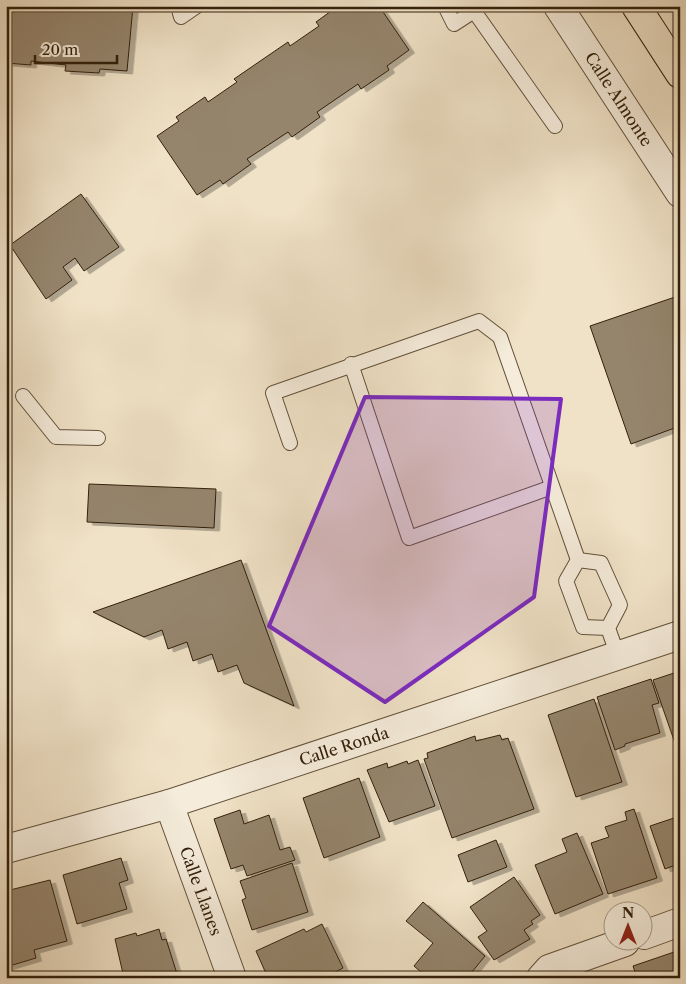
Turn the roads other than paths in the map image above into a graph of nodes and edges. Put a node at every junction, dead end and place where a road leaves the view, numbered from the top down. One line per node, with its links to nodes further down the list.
1 (178, 6): 2 (lane)
2 (197, 6)
3 (445, 6): 7 (lane)
4 (558, 6): 8 (street, Calle Almonte)
5 (636, 6): 6 (highway)
6 (680, 74)
7 (555, 126)
8 (680, 192)
9 (351, 364): 12 (lane); 13 (lane); 13 (lane)
10 (23, 396): 11 (lane)
11 (98, 438)
12 (290, 443)
13 (552, 486): 14 (lane)
14 (578, 560): 15 (lane); 15 (lane)
15 (608, 628): 17 (lane)
16 (680, 635): 17 (street, Calle Ronda)
17 (618, 656): 18 (street, Calle Ronda)
18 (169, 804): 19 (street, Calle Ronda); 23 (street, Calle Llanes)
19 (6, 849)
20 (680, 922): 21 (street)
21 (654, 931)
22 (604, 950): 24 (street)
23 (232, 978)
24 (541, 978)

